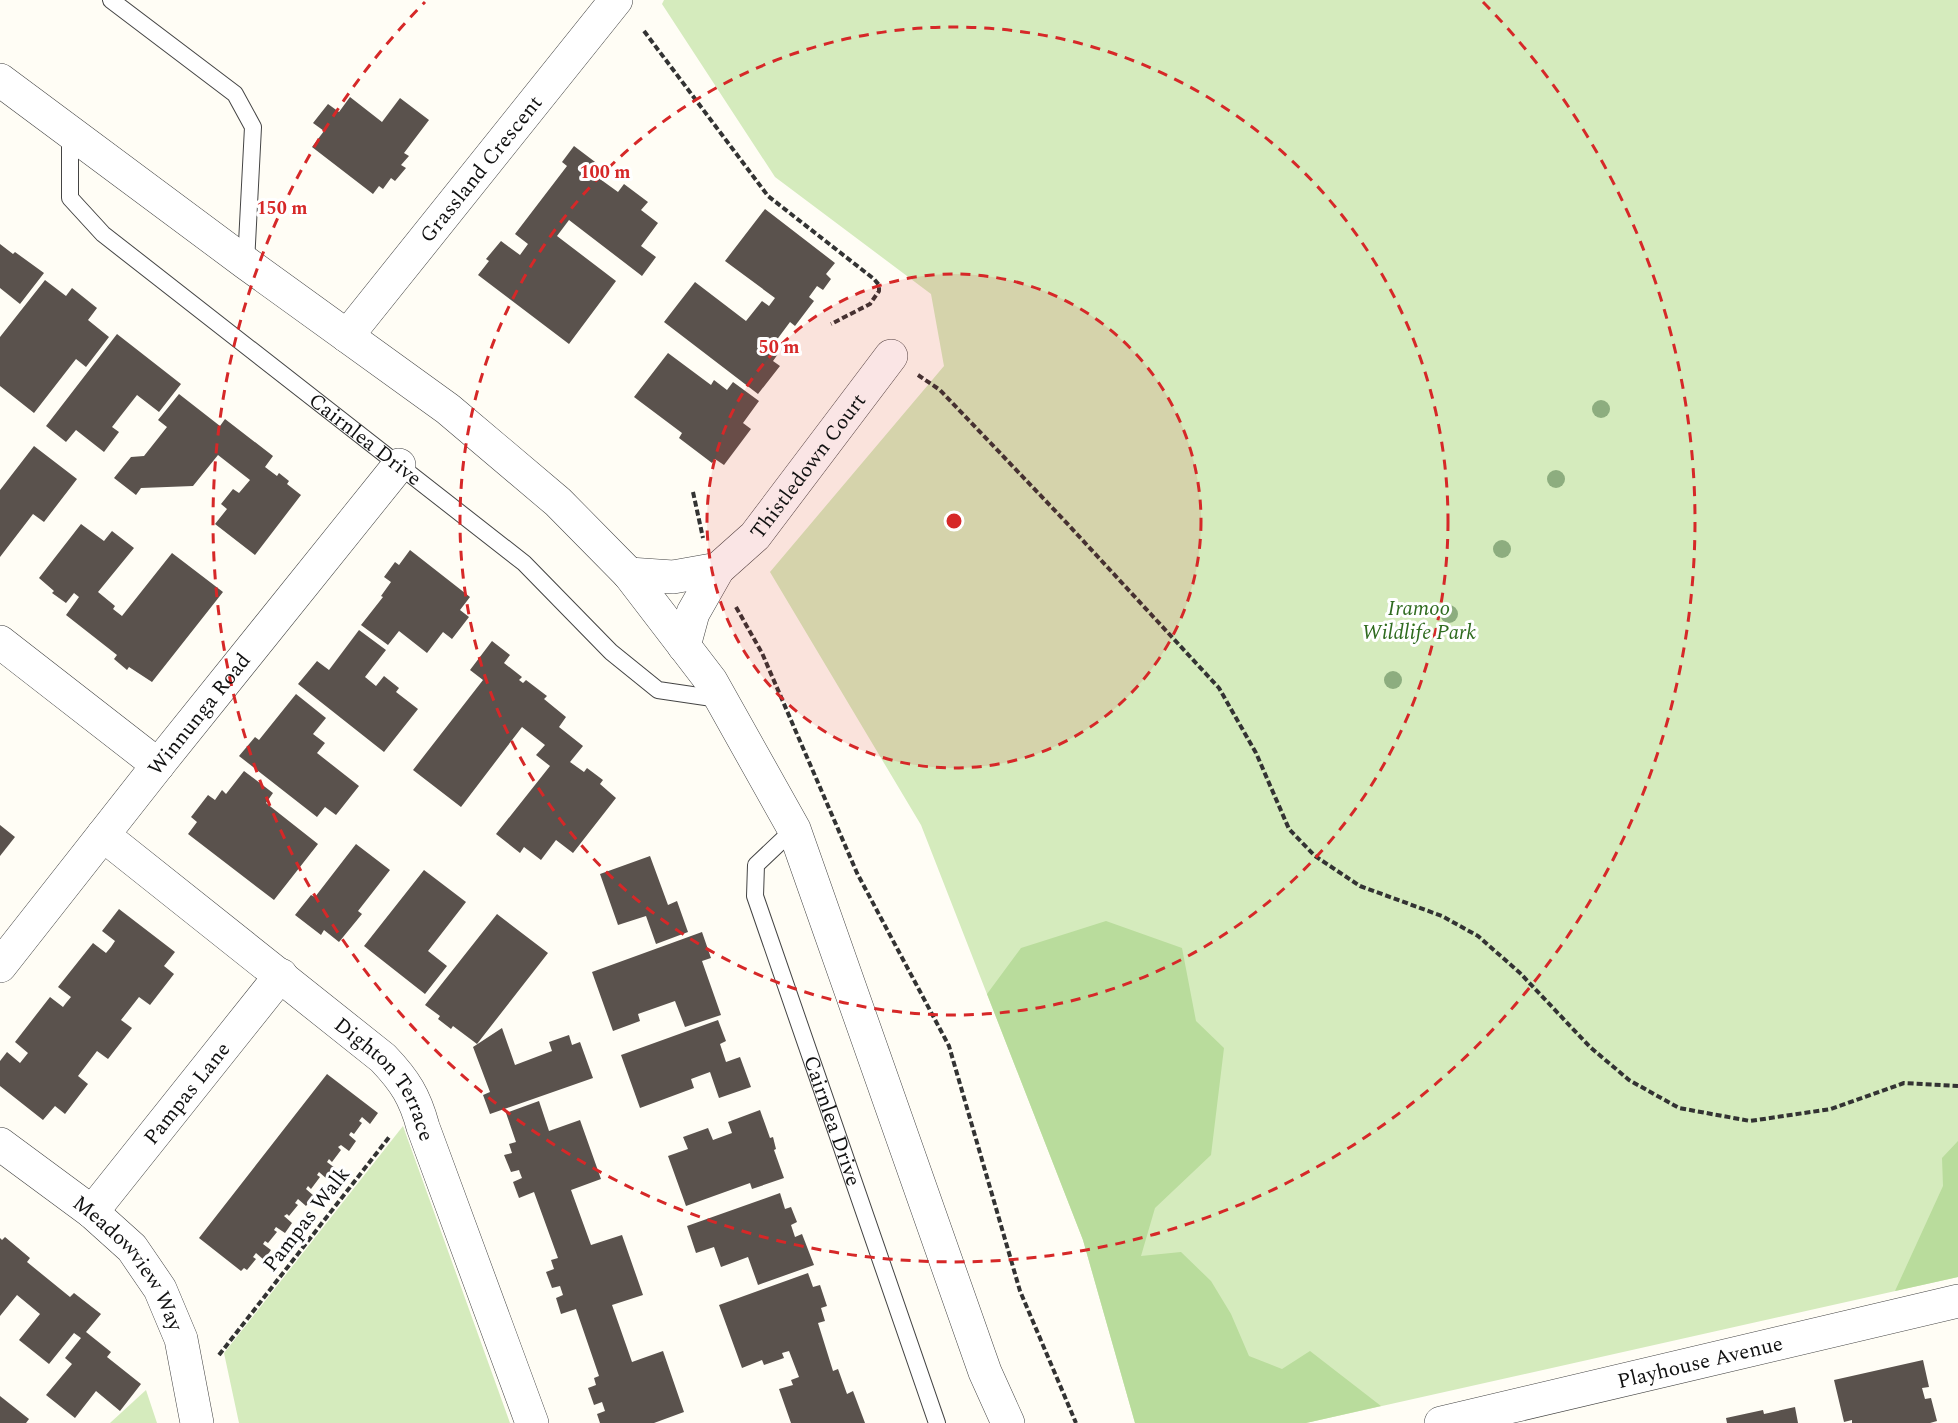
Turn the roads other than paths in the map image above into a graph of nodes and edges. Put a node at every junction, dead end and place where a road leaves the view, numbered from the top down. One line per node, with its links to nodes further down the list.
1 (111, 0): 5 (lane)
2 (616, 0): 6 (street, Grassland Crescent)
3 (7, 90): 4 (street)
4 (70, 132): 5 (street); 8 (lane, Cairnlea Drive)
5 (246, 263): 6 (street)
6 (347, 336): 10 (street)
7 (891, 356): 9 (street, Thistledown Court)
8 (399, 465): 13 (lane, Cairnlea Drive); 14 (street, Winnunga Road)
9 (712, 558): 10 (street, Thistledown Court); 12 (street, Thistledown Court)
10 (629, 574): 12 (street)
11 (0, 642): 14 (street)
12 (684, 646): 13 (street)
13 (719, 699): 15 (street)
14 (158, 765): 16 (street, Winnunga Road)
15 (794, 829): 24 (lane, Cairnlea Drive); 25 (street)
16 (103, 835): 17 (street, Winnunga Road); 18 (street, Dighton Terrace)
17 (0, 966)
18 (281, 975): 20 (street, Pampas Lane); 23 (street, Dighton Terrace)
19 (0, 1144): 20 (street, Meadowview Way)
20 (92, 1212): 22 (street, Meadowview Way)
21 (1958, 1301): 26 (street, Playhouse Avenue)
22 (197, 1423)
23 (532, 1423)
24 (937, 1423)
25 (1008, 1423)
26 (1441, 1423)

